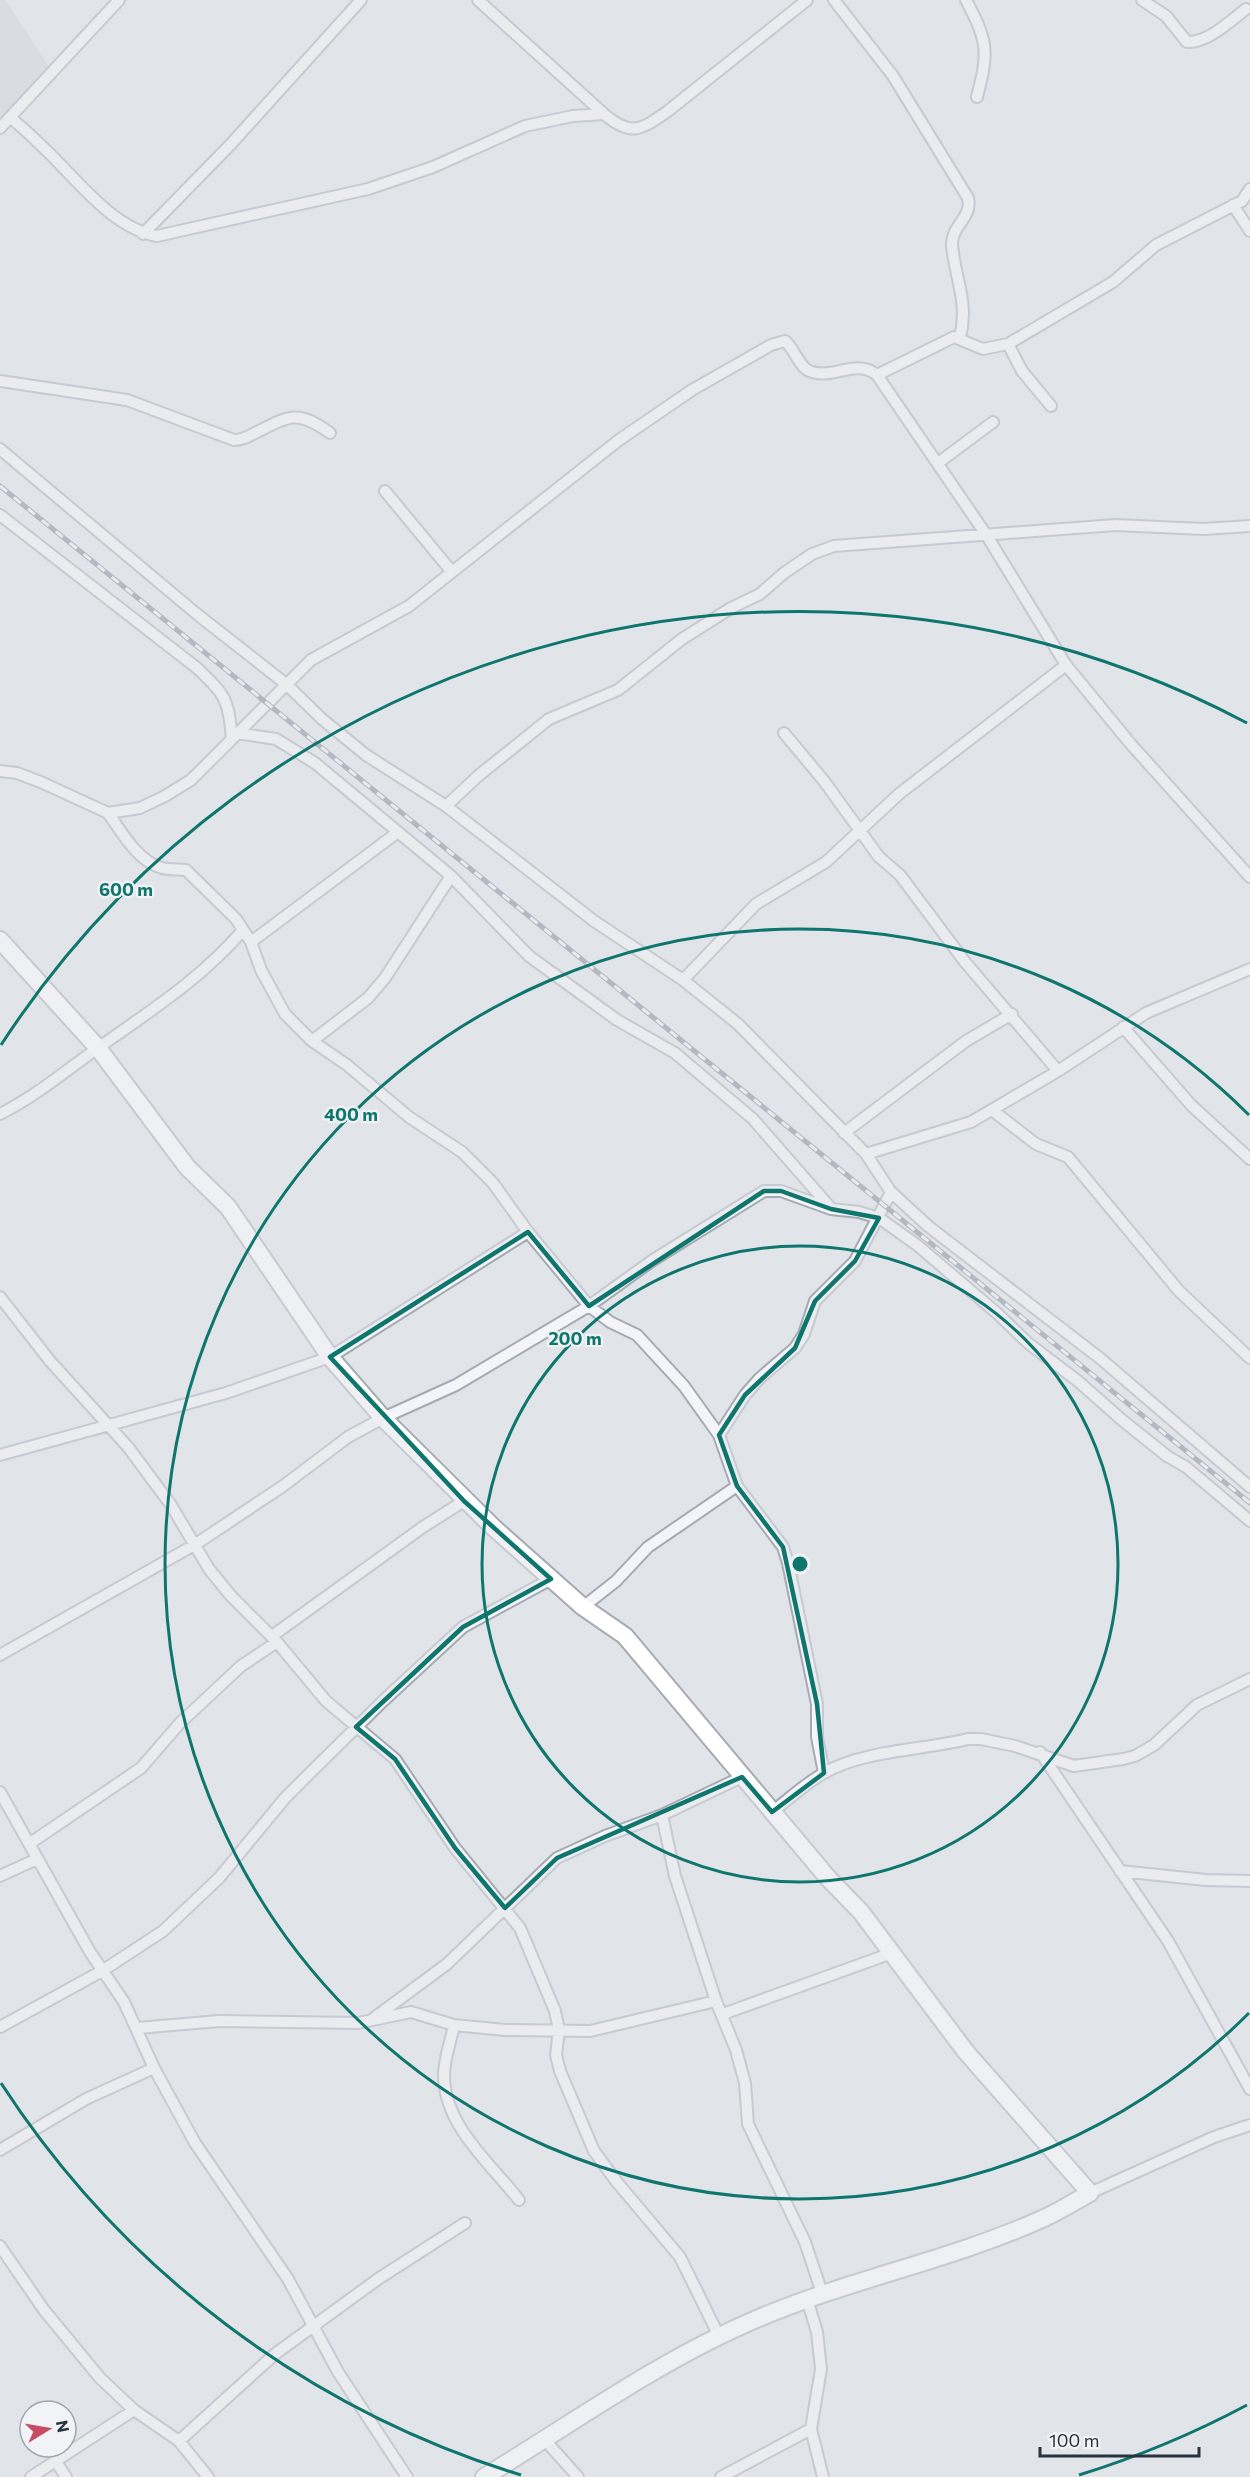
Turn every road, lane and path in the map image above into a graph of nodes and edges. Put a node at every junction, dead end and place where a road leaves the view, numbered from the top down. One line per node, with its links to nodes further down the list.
1 (118, 0): 11 (street)
2 (361, 0): 16 (street)
3 (479, 0): 10 (street)
4 (807, 0): 10 (street)
5 (834, 0): 17 (street)
6 (966, 0): 9 (street)
7 (1142, 0): 8 (street)
8 (1245, 9)
9 (977, 97)
10 (604, 114): 16 (street)
11 (10, 117): 12 (street); 16 (street)
12 (0, 128)
13 (1250, 189): 14 (street)
14 (1233, 205): 15 (street); 18 (street)
15 (1250, 231)
16 (143, 234)
17 (960, 338): 18 (street); 19 (street)
18 (1008, 344): 21 (street)
19 (877, 375): 25 (street); 30 (street)
20 (0, 381): 23 (street)
21 (1051, 406)
22 (993, 422): 25 (street)
23 (330, 433)
24 (0, 449): 32 (street)
25 (938, 463): 29 (street)
26 (385, 491): 30 (street)
27 (0, 515): 34 (street)
28 (1250, 526): 29 (street)
29 (987, 537): 31 (street); 36 (street)
30 (452, 572): 32 (street)
31 (1066, 665): 38 (street); 41 (street)
32 (286, 684): 34 (street); 36 (street)
33 (784, 733): 38 (street)
34 (234, 736): 37 (street); 39 (street)
35 (0, 771): 37 (street)
36 (446, 806): 46 (street)
37 (108, 813): 42 (street)
38 (860, 831): 46 (street); 47 (street)
39 (398, 832): 40 (street); 44 (street)
40 (451, 876): 49 (street); 58 (street)
41 (1250, 877)
42 (243, 930): 44 (street); 50 (street)
43 (0, 940): 50 (street)
44 (251, 942): 49 (street)
45 (1250, 969): 48 (street)
46 (683, 980): 54 (street)
47 (1012, 1014): 51 (street); 54 (street)
48 (1123, 1027): 51 (street); 56 (street)
49 (312, 1041): 60 (street)
50 (98, 1048): 53 (street); 63 (street)
51 (1058, 1071): 52 (street)
52 (992, 1110): 55 (street); 64 (street)
53 (0, 1114)
54 (844, 1132): 55 (street)
55 (866, 1154): 57 (street)
56 (1250, 1159)
57 (891, 1192): 59 (street); 70 (street)
58 (831, 1209): 59 (street); 62 (street)
59 (879, 1218): 67 (street); 72 (street)
60 (528, 1232): 62 (street); 63 (street)
61 (0, 1297): 66 (street)
62 (588, 1306): 65 (street); 67 (street)
63 (330, 1358): 65 (street); 66 (street)
64 (1250, 1358)
65 (382, 1418): 71 (street); 73 (street)
66 (108, 1425): 68 (street); 73 (street)
67 (719, 1435): 69 (street)
68 (0, 1455)
69 (737, 1486): 75 (street); 81 (street)
70 (1250, 1487)
71 (464, 1500): 74 (street); 76 (street)
72 (1250, 1521)
73 (196, 1544): 76 (street); 77 (street)
74 (551, 1580): 75 (street); 79 (street)
75 (583, 1606): 82 (street)
76 (274, 1639): 79 (street); 86 (street)
77 (0, 1655)
78 (1250, 1679): 80 (street)
79 (356, 1726): 91 (street); 93 (street)
80 (1040, 1752): 81 (street); 88 (street)
81 (824, 1773): 84 (street)
82 (742, 1777): 84 (street); 85 (street)
83 (0, 1792): 86 (street)
84 (772, 1812): 92 (street)
85 (662, 1815): 91 (street); 94 (street)
86 (28, 1844): 87 (street)
87 (37, 1859): 89 (street); 93 (street)
88 (1120, 1871): 90 (street); 102 (street)
89 (0, 1876)
90 (1250, 1881)
91 (505, 1908): 96 (street); 100 (street)
92 (892, 1953): 95 (street); 105 (street)
93 (102, 1971): 98 (street); 99 (street)
94 (716, 2001): 95 (street); 100 (street)
95 (723, 2014): 109 (street)
96 (369, 2022): 97 (street); 99 (street)
97 (454, 2025): 100 (street); 106 (street)
98 (0, 2027)
99 (138, 2028): 101 (street)
100 (560, 2030): 111 (street)
101 (154, 2068): 104 (street); 110 (street)
102 (1250, 2089)
103 (1250, 2125): 105 (street)
104 (0, 2150)
105 (1090, 2193): 109 (street)
106 (519, 2200)
107 (465, 2223): 110 (street)
108 (0, 2246): 112 (street)
109 (815, 2296): 111 (street); 113 (street)
110 (313, 2327): 115 (street); 120 (street)
111 (719, 2336): 114 (street)
112 (134, 2410): 115 (street); 116 (street)
113 (810, 2429): 123 (street); 124 (street)
114 (544, 2439): 121 (street); 122 (street)
115 (178, 2441): 119 (street)
116 (55, 2460): 117 (street); 118 (street)
117 (31, 2477)
118 (66, 2477)
119 (208, 2477)
120 (406, 2477)
121 (484, 2477)
122 (578, 2477)
123 (721, 2477)
124 (823, 2477)

